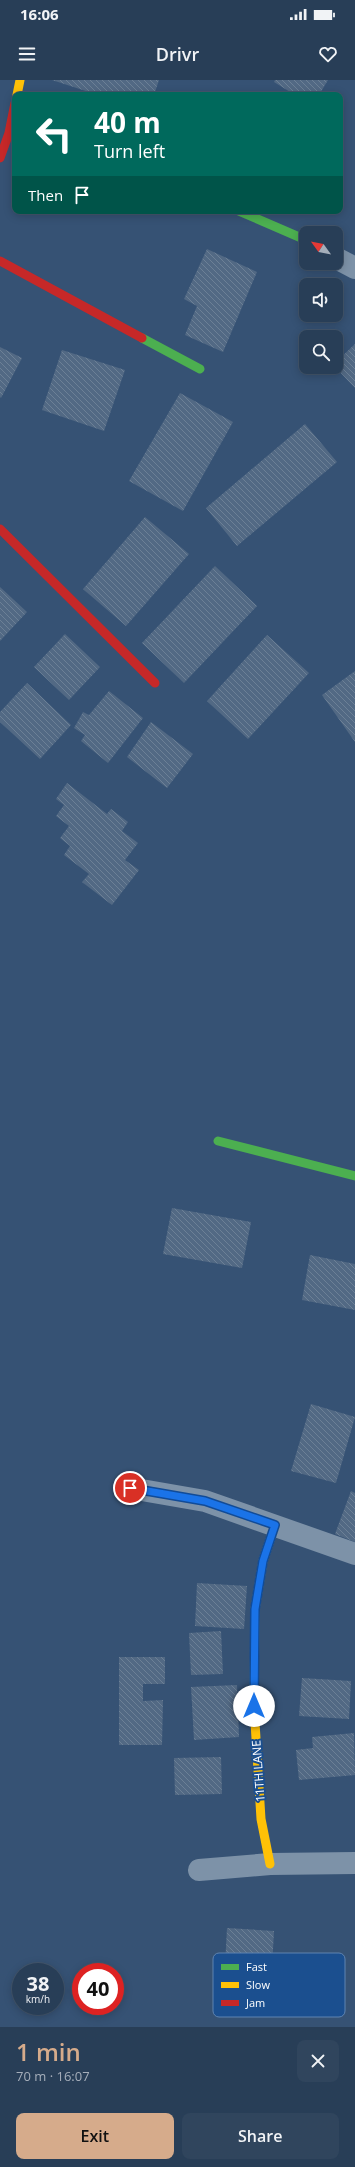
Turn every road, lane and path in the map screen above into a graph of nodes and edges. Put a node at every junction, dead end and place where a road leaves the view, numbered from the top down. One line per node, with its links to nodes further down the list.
1 (20, 80): 2 (street)
2 (18, 92)
3 (12, 133): 4 (street)
4 (0, 158)
5 (247, 214): 6 (street)
6 (299, 236)
7 (0, 261): 10 (street)
8 (343, 262): 9 (street)
9 (355, 268)
10 (200, 369)
11 (0, 529): 12 (street)
12 (155, 683)
13 (218, 1141): 14 (street)
14 (355, 1176)
15 (130, 1488): 16 (street)
16 (275, 1525): 17 (street); 19 (street, 11TH LANE)
17 (355, 1554)
18 (355, 1862): 19 (street)
19 (270, 1864): 20 (street)
20 (199, 1870)

